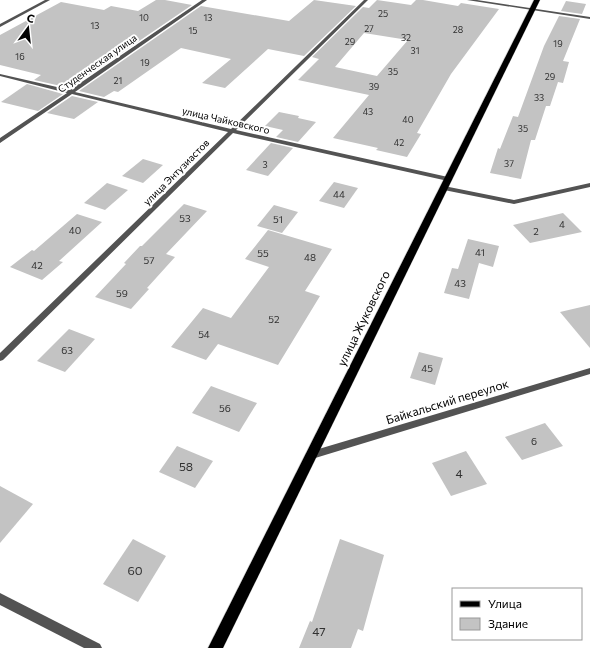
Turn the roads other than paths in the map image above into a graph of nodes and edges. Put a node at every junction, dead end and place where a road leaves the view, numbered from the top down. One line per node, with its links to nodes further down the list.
1 (48, 0): 8 (street)
2 (205, 0): 10 (street, Студенческая улица)
3 (366, 0): 11 (street, улица Энтузиастов)
4 (469, 0): 6 (street)
5 (537, 0): 6 (main road, улица Жуковского)
6 (532, 9): 7 (street); 13 (main road, улица Жуковского)
7 (590, 18)
8 (0, 26)
9 (0, 75): 10 (street, улица Чайковского)
10 (72, 92): 11 (street, улица Чайковского); 12 (street, Студенческая улица)
11 (231, 131): 13 (street, улица Чайковского); 15 (street, улица Энтузиастов)
12 (0, 141)
13 (446, 183): 14 (street, улица Чайковского); 17 (main road, улица Жуковского)
14 (590, 185)
15 (0, 358)
16 (590, 371): 17 (street, Байкальский переулок)
17 (312, 455): 20 (main road, улица Жуковского)
18 (0, 599): 19 (street)
19 (96, 648)
20 (215, 648)

